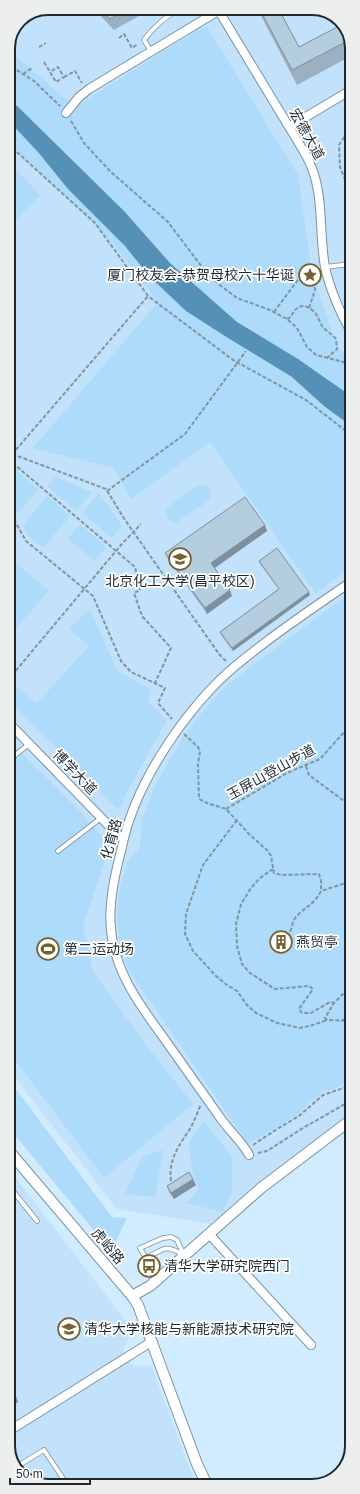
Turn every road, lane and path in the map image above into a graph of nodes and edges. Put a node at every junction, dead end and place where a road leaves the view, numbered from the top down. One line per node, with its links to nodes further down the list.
1 (169, 15): 5 (lane)
2 (209, 15): 8 (street)
3 (220, 15): 18 (street, 宏德大道)
4 (119, 38): 5 (path)
5 (144, 40): 8 (lane)
6 (46, 43): 7 (path)
7 (39, 47)
8 (151, 52): 15 (street)
9 (44, 62): 12 (path)
10 (15, 68): 13 (path)
11 (32, 68): 13 (path)
12 (50, 72): 14 (path); 14 (path)
13 (23, 74): 17 (path)
14 (64, 77): 15 (path)
15 (86, 91): 17 (street)
16 (345, 94): 18 (street)
17 (66, 113): 27 (path)
18 (289, 127): 23 (street, 宏德大道)
19 (345, 136): 21 (path)
20 (15, 150): 25 (path)
21 (345, 180)
22 (345, 265): 23 (lane)
23 (325, 267): 24 (path); 29 (street, 宏德大道)
24 (313, 272): 26 (path); 27 (path)
25 (148, 296): 32 (path); 35 (path)
26 (309, 308): 28 (path); 31 (path)
27 (274, 312): 28 (path)
28 (287, 319): 31 (path)
29 (345, 319)
30 (246, 351): 32 (path)
31 (327, 358): 33 (path)
32 (238, 362): 34 (path); 38 (path)
33 (345, 362)
34 (345, 430)
35 (15, 451)
36 (15, 455): 38 (path)
37 (15, 465): 42 (path)
38 (107, 491): 41 (path)
39 (15, 521): 44 (path)
40 (141, 524): 41 (path)
41 (133, 531): 42 (path); 45 (path)
42 (116, 551): 44 (path); 47 (path)
43 (345, 586): 45 (street, 化育路)
44 (84, 589): 46 (path); 47 (path)
45 (233, 668): 59 (street, 化育路)
46 (15, 672)
47 (155, 683): 48 (path)
48 (172, 719)
49 (15, 729): 52 (street, 博学大道)
50 (182, 732): 56 (path, 玉屏山登山步道)
51 (345, 732): 54 (path, 玉屏山登山步道)
52 (30, 744): 53 (lane); 57 (street, 博学大道)
53 (15, 756)
54 (306, 766): 55 (path); 56 (path, 玉屏山登山步道)
55 (345, 802)
56 (226, 808): 58 (path, 玉屏山登山步道)
57 (101, 818): 59 (street, 博学大道); 60 (lane)
58 (237, 820): 61 (path, 玉屏山登山步道); 68 (path)
59 (124, 838): 72 (street, 化育路)
60 (58, 851)
61 (273, 869): 63 (path); 66 (path)
62 (345, 883): 63 (path)
63 (321, 891): 64 (path)
64 (282, 940)
65 (345, 992): 66 (path)
66 (334, 1003): 68 (path)
67 (345, 1018): 69 (path)
68 (327, 1020): 69 (path)
69 (341, 1021): 70 (path)
70 (345, 1021)
71 (345, 1087): 75 (path)
72 (204, 1095): 75 (street, 化育路); 77 (path)
73 (345, 1104): 75 (path)
74 (345, 1124): 80 (street)
75 (248, 1152)
76 (15, 1158): 82 (street, 虎峪路)
77 (171, 1180)
78 (15, 1194): 79 (lane)
79 (37, 1221)
80 (209, 1234): 81 (street); 84 (street)
81 (184, 1255): 81 (lane); 82 (street)
82 (132, 1296): 83 (street, 虎峪路)
83 (151, 1342): 85 (street); 88 (street, 虎峪路)
84 (311, 1344)
85 (15, 1426)
86 (21, 1464): 87 (lane)
87 (63, 1479)
88 (204, 1479)

